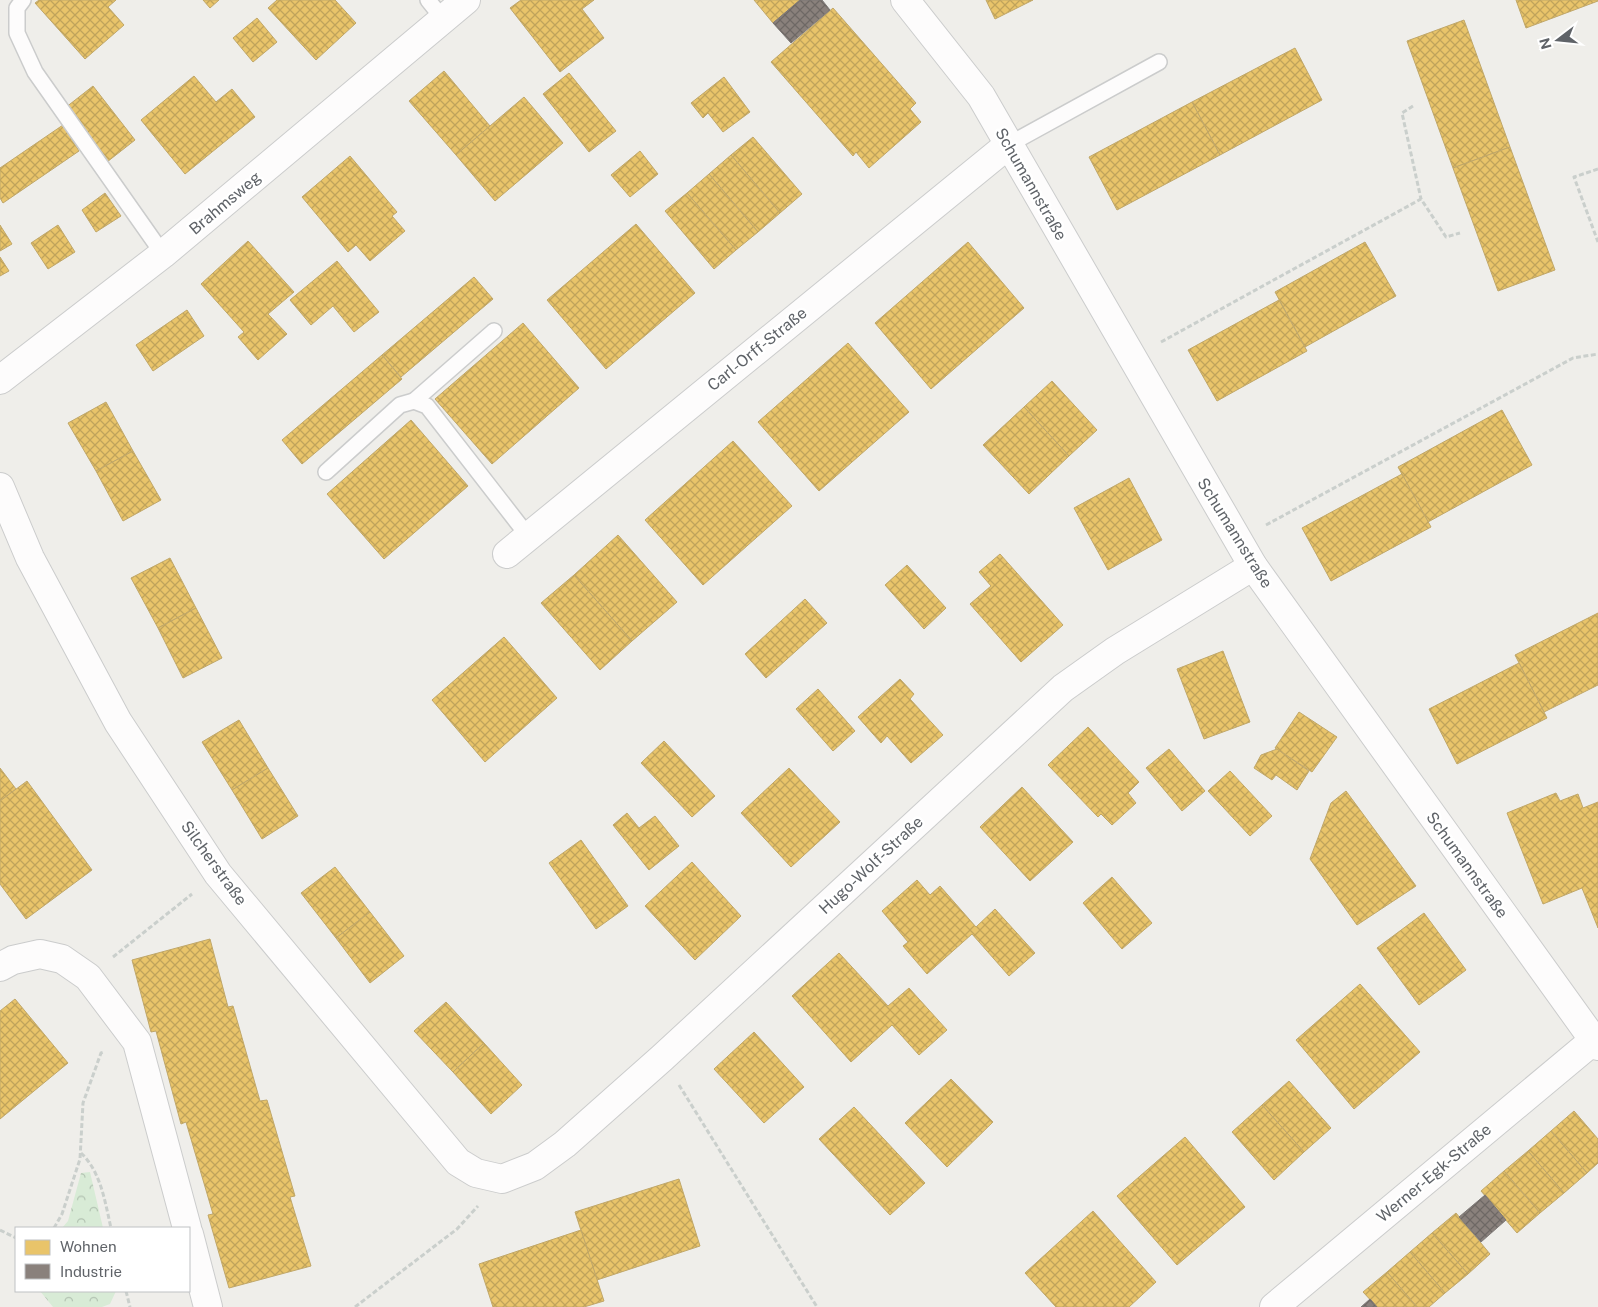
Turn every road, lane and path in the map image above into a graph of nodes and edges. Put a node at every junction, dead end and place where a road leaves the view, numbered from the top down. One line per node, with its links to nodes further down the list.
1 (23, 0): 12 (lane)
2 (466, 0): 4 (street, Brahmsweg)
3 (905, 0): 7 (street, Schumannstraße)
4 (436, 10): 12 (street, Brahmsweg)
5 (1159, 62): 7 (lane)
6 (1413, 106): 9 (path)
7 (1008, 145): 21 (street, Carl-Orff-Straße); 23 (street, Schumannstraße)
8 (1598, 169): 11 (path)
9 (1421, 199): 10 (path); 14 (path)
10 (1460, 234)
11 (1598, 242)
12 (163, 254): 16 (street, Brahmsweg)
13 (494, 331): 17 (lane)
14 (1154, 346)
15 (1598, 354): 20 (path)
16 (0, 380)
17 (414, 401): 18 (lane); 21 (lane)
18 (326, 472)
19 (0, 487): 31 (street, Silcherstraße)
20 (1260, 528)
21 (528, 536): 22 (street, Carl-Orff-Straße)
22 (507, 554)
23 (1253, 566): 28 (street, Schumannstraße); 31 (street, Hugo-Wolf-Straße)
24 (194, 893): 26 (path)
25 (0, 967): 26 (street)
26 (88, 977): 27 (street)
27 (137, 1042): 30 (path); 35 (street)
28 (1596, 1043): 44 (street, Werner-Egk-Straße)
29 (676, 1080): 43 (path)
30 (81, 1153): 33 (path); 34 (path)
31 (502, 1179)
32 (483, 1200): 42 (path)
33 (55, 1227)
34 (111, 1227)
35 (187, 1227)
36 (0, 1230): 37 (path)
37 (15, 1238)
38 (190, 1238): 41 (street)
39 (126, 1292): 40 (path)
40 (130, 1307)
41 (208, 1307)
42 (355, 1307)
43 (817, 1307)
44 (1274, 1307)

